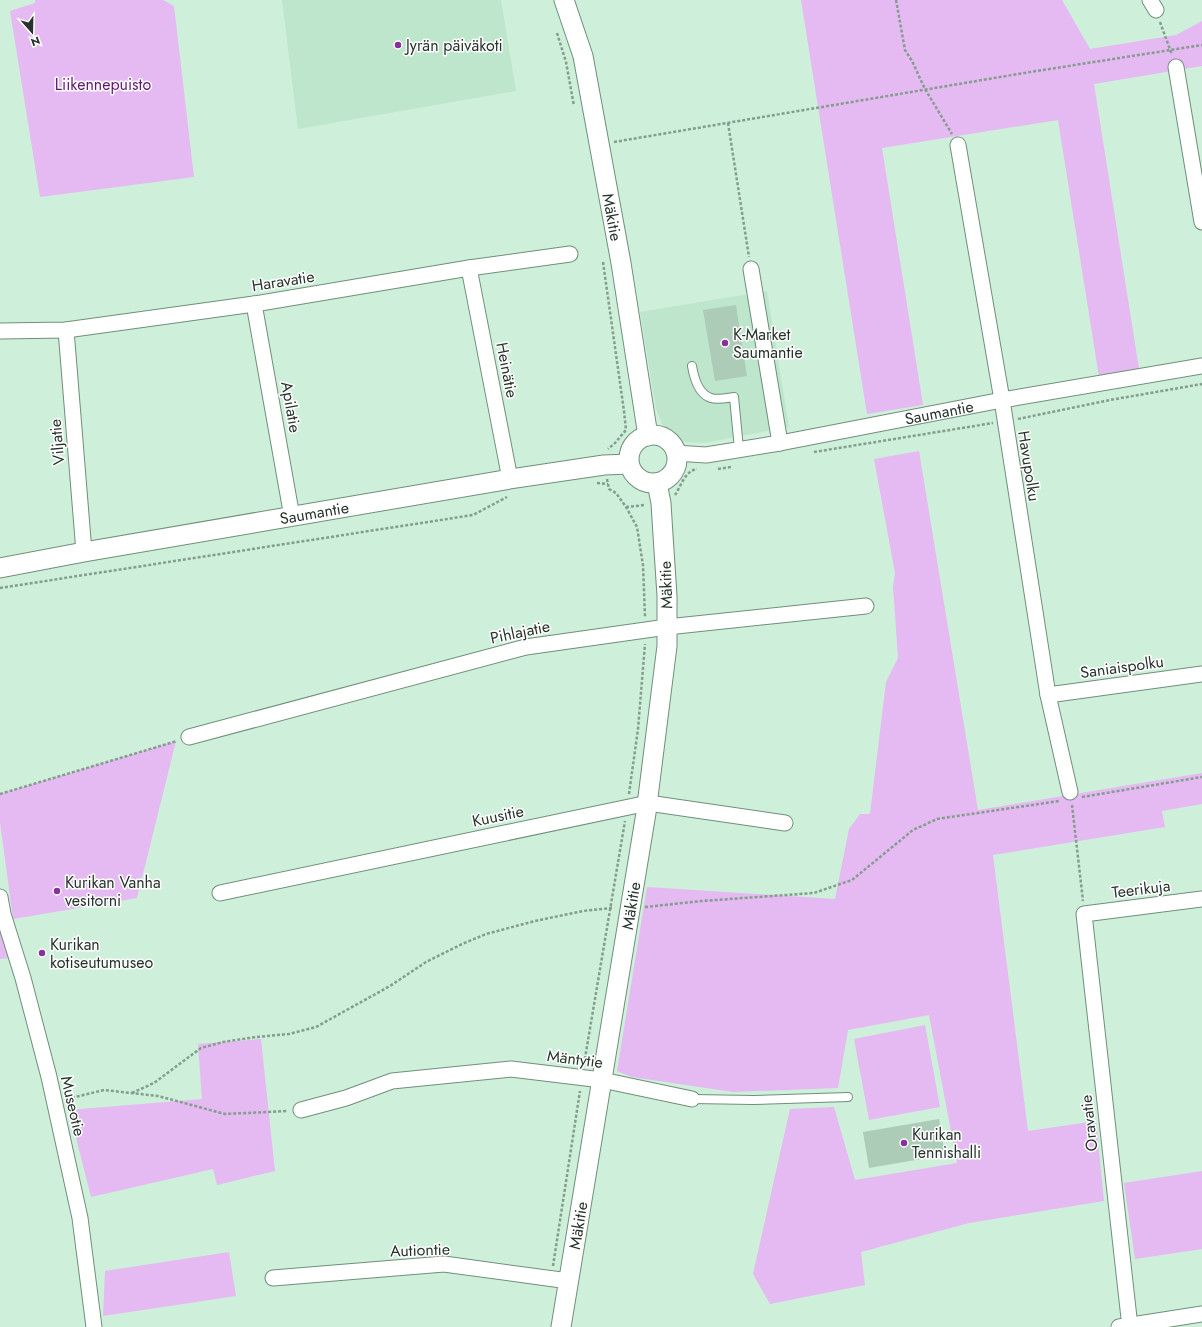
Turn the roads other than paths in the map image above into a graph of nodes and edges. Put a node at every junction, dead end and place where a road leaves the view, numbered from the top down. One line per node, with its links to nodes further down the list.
1 (564, 0): 14 (street, Mäkitie)
2 (1176, 67): 4 (street)
3 (958, 145): 13 (street, Havupolku)
4 (1202, 222)
5 (570, 254): 6 (street, Haravatie)
6 (469, 268): 8 (street, Haravatie); 20 (street, Heinätie)
7 (750, 269): 15 (street)
8 (254, 304): 9 (street, Haravatie); 21 (street, Apilatie)
9 (66, 330): 10 (street, Haravatie); 22 (street, Viljatie)
10 (0, 331)
11 (692, 366): 16 (lane)
12 (1202, 366): 13 (street, Saumantie)
13 (1002, 400): 15 (street, Saumantie); 27 (street, Havupolku)
14 (648, 436): 17 (street); 18 (street)
15 (780, 443): 16 (street, Saumantie)
16 (739, 449): 17 (street, Saumantie)
17 (675, 453): 19 (street)
18 (629, 464): 19 (street); 20 (street, Saumantie)
19 (657, 483): 25 (street, Mäkitie)
20 (509, 487): 21 (street, Saumantie)
21 (292, 517): 22 (street, Saumantie)
22 (84, 552): 23 (street, Saumantie)
23 (0, 568)
24 (866, 606): 25 (street, Pihlajatie)
25 (667, 627): 28 (street, Pihlajatie); 30 (street, Mäkitie)
26 (1202, 674): 27 (street, Saniaispolku)
27 (1048, 695): 29 (street, Havupolku)
28 (189, 737)
29 (1071, 796)
30 (648, 803): 31 (street, Kuusitie); 32 (street, Kuusitie); 36 (street, Mäkitie)
31 (785, 823)
32 (220, 893)
33 (0, 897): 44 (street, Museotie)
34 (1202, 899): 35 (street, Teerikuja)
35 (1084, 914): 43 (street, Oravatie)
36 (602, 1080): 38 (street, Mäntytie); 39 (street, Mäntytie); 41 (street, Mäkitie)
37 (848, 1097): 38 (lane, Mäntytie)
38 (692, 1099)
39 (301, 1110)
40 (273, 1278): 41 (street, Autiontie)
41 (560, 1280): 45 (street, Mäkitie)
42 (1202, 1314): 43 (street)
43 (1127, 1326)
44 (94, 1327)
45 (562, 1327)

